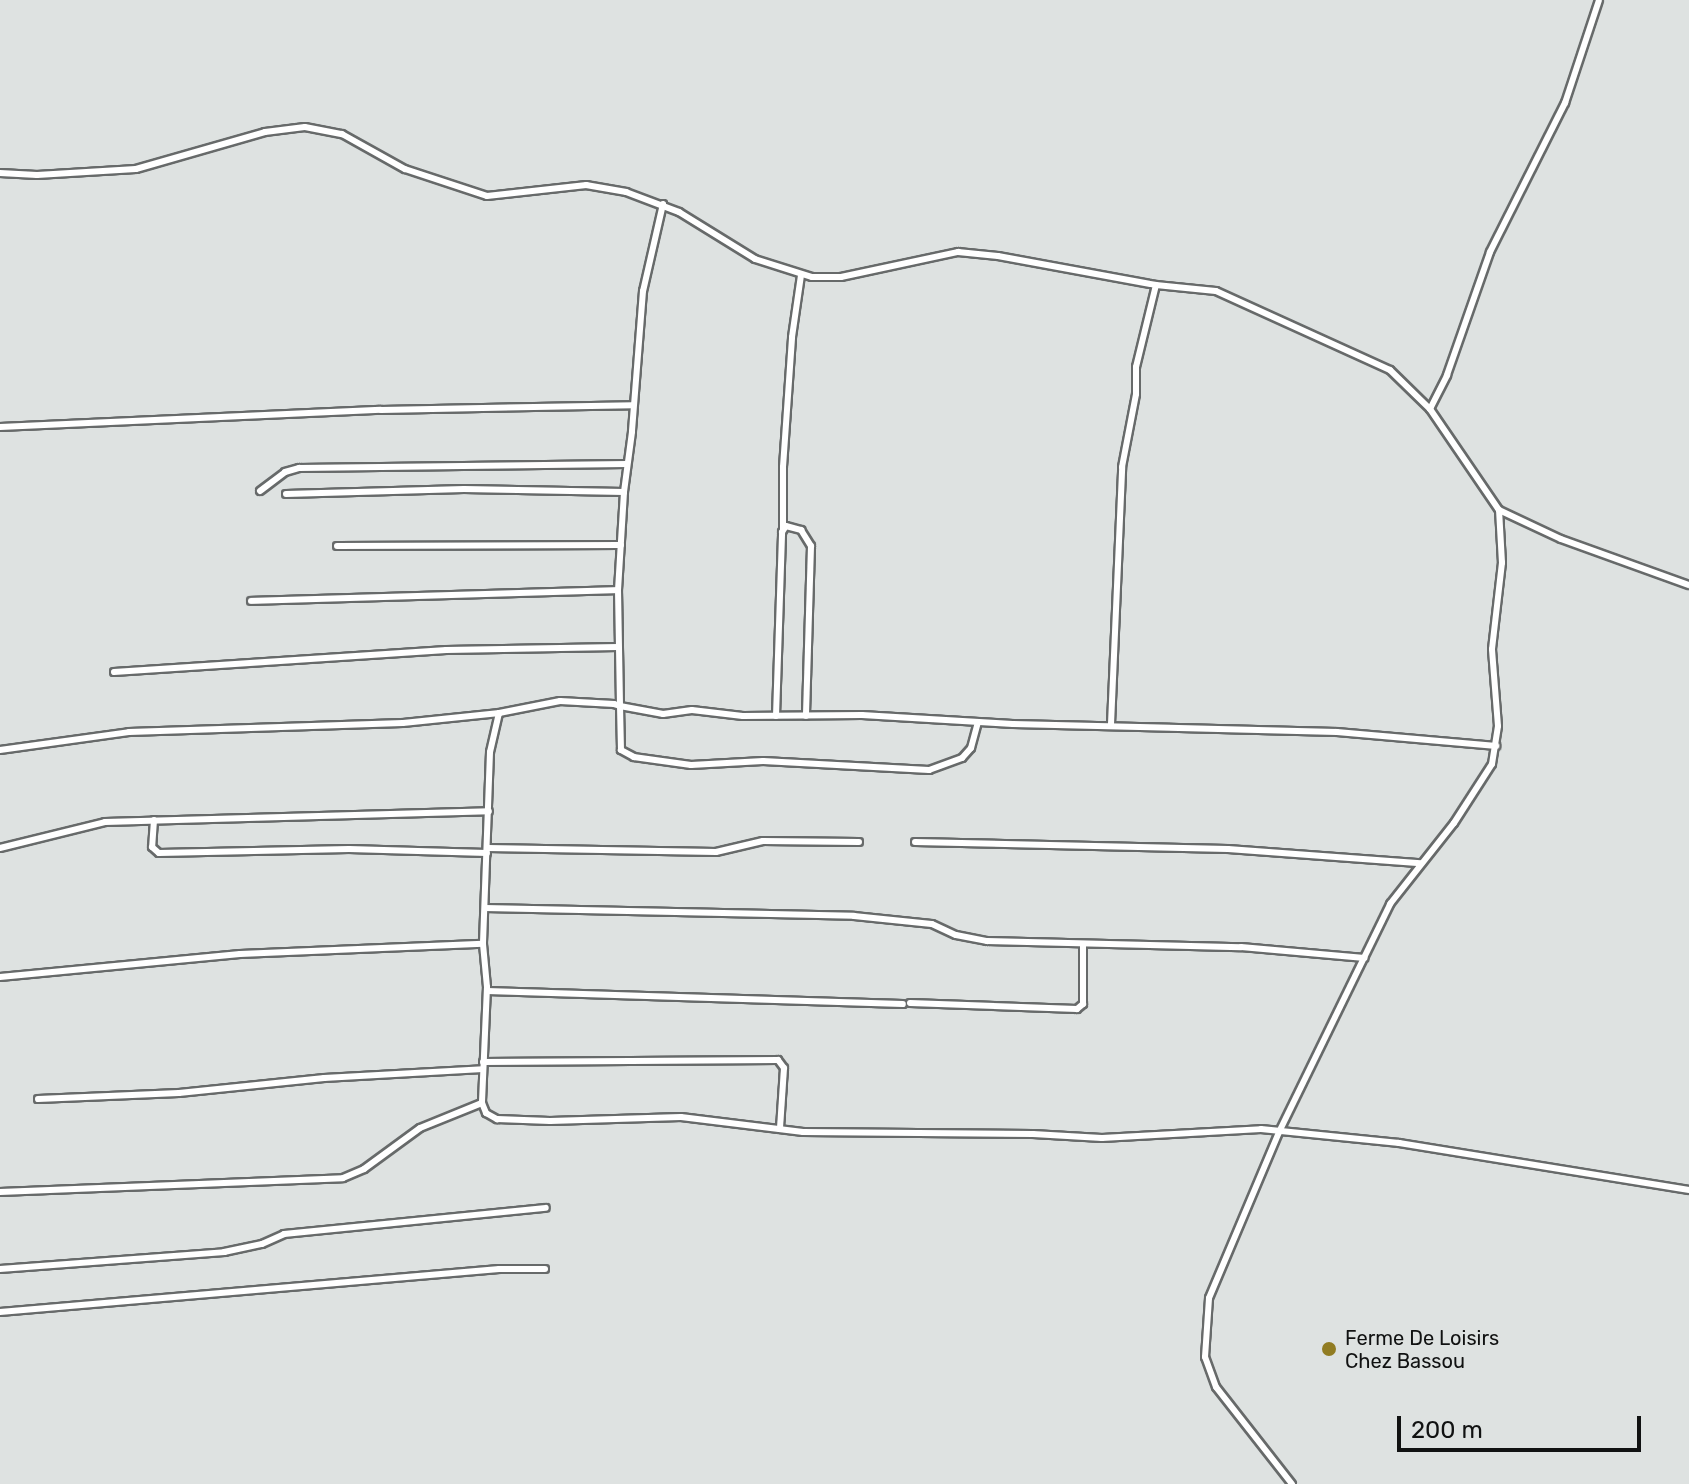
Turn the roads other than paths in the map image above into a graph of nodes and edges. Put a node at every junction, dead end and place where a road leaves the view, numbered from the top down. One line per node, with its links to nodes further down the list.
1 (1599, 0): 7 (street)
2 (0, 173): 3 (street)
3 (663, 204): 4 (street); 6 (street)
4 (801, 275): 5 (street); 14 (street)
5 (1156, 285): 7 (street); 27 (street)
6 (633, 405): 8 (street); 9 (street)
7 (1430, 409): 13 (street)
8 (0, 427)
9 (627, 464): 10 (street); 11 (street)
10 (260, 491)
11 (624, 492): 12 (street); 15 (street)
12 (286, 494)
13 (1499, 510): 17 (street); 28 (street)
14 (783, 529): 24 (street); 25 (street)
15 (621, 545): 16 (street); 18 (street)
16 (337, 546)
17 (1689, 585)
18 (618, 590): 19 (street); 20 (street)
19 (251, 601)
20 (618, 647): 21 (street); 22 (street)
21 (114, 672)
22 (620, 706): 23 (street); 24 (street); 26 (street)
23 (499, 713): 29 (street); 30 (street)
24 (776, 716): 25 (street)
25 (806, 716): 26 (street)
26 (978, 722): 27 (street)
27 (1111, 724): 28 (street)
28 (1496, 746): 36 (street)
29 (0, 750)
30 (489, 811): 31 (street); 35 (street)
31 (154, 820): 34 (street); 35 (street)
32 (859, 842): 35 (street)
33 (915, 842): 36 (street)
34 (0, 848)
35 (488, 850): 37 (street)
36 (1420, 863): 40 (street)
37 (485, 908): 38 (street); 39 (street)
38 (483, 944): 41 (street); 42 (street)
39 (1083, 944): 40 (street); 42 (street)
40 (1365, 958): 47 (street)
41 (0, 977)
42 (487, 991): 43 (street)
43 (483, 1065): 44 (street); 45 (street); 46 (street)
44 (38, 1099)
45 (482, 1103): 46 (street); 49 (street)
46 (780, 1129): 47 (street)
47 (1279, 1132): 48 (street); 54 (street)
48 (1689, 1190)
49 (0, 1192)
50 (546, 1208): 51 (street)
51 (0, 1269)
52 (545, 1269): 53 (street)
53 (0, 1312)
54 (1292, 1484)

